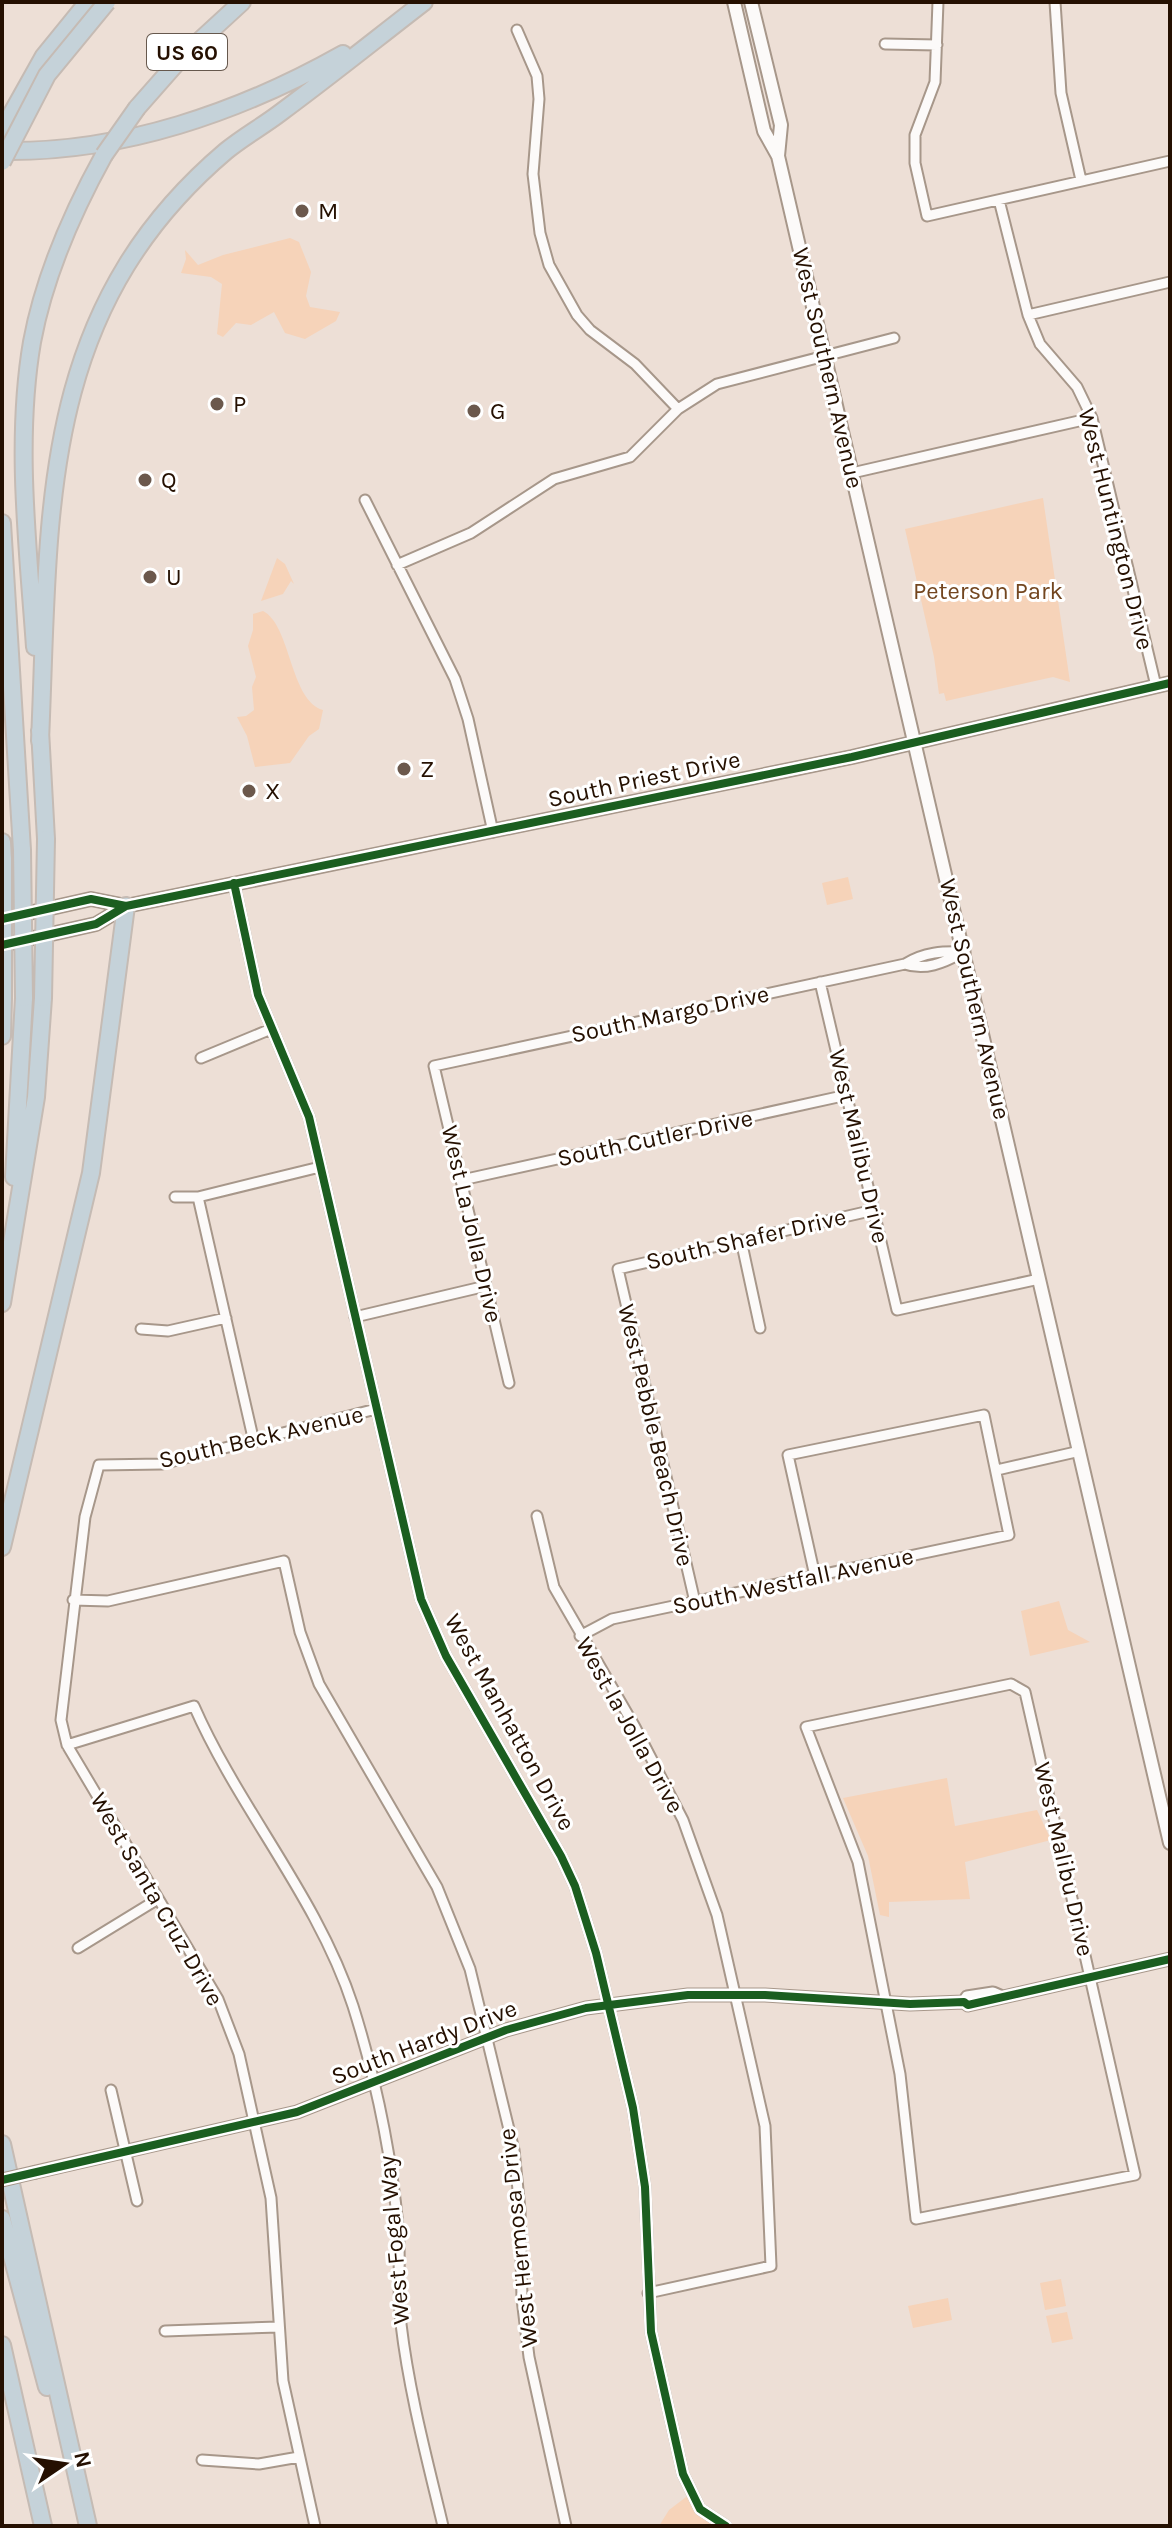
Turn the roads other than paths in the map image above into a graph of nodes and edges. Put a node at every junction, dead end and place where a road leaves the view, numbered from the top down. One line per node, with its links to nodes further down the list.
1 (88, 2): 13 (highway)
2 (107, 2): 17 (highway, bridge)
3 (242, 2): 32 (highway, US 60, bridge)
4 (424, 2): 9 (highway)
5 (734, 2): 15 (main road, West Southern Avenue)
6 (751, 2): 15 (main road, West Southern Avenue)
7 (938, 2): 12 (street)
8 (1055, 2): 18 (street)
9 (395, 25): 14 (highway); 32 (highway)
10 (517, 30): 24 (street)
11 (885, 44): 12 (street)
12 (937, 45): 19 (street)
13 (2, 131)
14 (2, 151)
15 (778, 156): 23 (main road, West Southern Avenue)
16 (1170, 161): 18 (street)
17 (2, 162)
18 (1081, 180): 19 (street)
19 (999, 200): 21 (street, West Huntington Drive)
20 (1170, 282): 21 (street)
21 (1028, 315): 25 (street, West Huntington Drive)
22 (894, 338): 23 (street)
23 (824, 354): 24 (street); 26 (main road, West Southern Avenue)
24 (678, 409): 29 (street)
25 (1092, 418): 26 (street); 31 (street, West Huntington Drive)
26 (852, 473): 33 (main road, West Southern Avenue)
27 (365, 500): 29 (street)
28 (2, 523): 58 (highway, bridge)
29 (397, 565): 34 (street)
30 (1170, 683): 31 (main road, South Priest Drive)
31 (1156, 686): 33 (main road, South Priest Drive)
32 (40, 741): 59 (highway, US 60, bridge)
33 (916, 743): 34 (main road, South Priest Drive); 41 (main road, West Southern Avenue)
34 (493, 832): 37 (main road, South Priest Drive)
35 (2, 842): 36 (highway)
36 (3, 860): 43 (highway, bridge)
37 (234, 883): 38 (main road, South Priest Drive); 44 (street, West Manhatton Drive)
38 (126, 906): 39 (main road, South Priest Drive); 40 (main road, South Priest Drive); 71 (highway)
39 (2, 919)
40 (2, 945)
41 (965, 952): 42 (street, South Margo Drive); 56 (main road, West Southern Avenue)
42 (820, 982): 47 (street, South Margo Drive); 48 (street, West Malibu Drive)
43 (3, 998): 45 (highway)
44 (271, 1029): 46 (street); 49 (street, West Manhatton Drive)
45 (2, 1036)
46 (201, 1058)
47 (434, 1066): 50 (street, West La Jolla Drive)
48 (847, 1095): 50 (street, South Cutler Drive); 53 (street, West Malibu Drive)
49 (320, 1167): 52 (street); 60 (street, West Manhatton Drive)
50 (462, 1180): 57 (street, West La Jolla Drive)
51 (175, 1197): 52 (street)
52 (198, 1197): 61 (street)
53 (874, 1210): 54 (street, South Shafer Drive); 56 (street, West Malibu Drive)
54 (741, 1240): 55 (street, South Shafer Drive); 62 (street)
55 (618, 1269): 74 (street, West Pebble Beach Drive)
56 (1039, 1279): 67 (main road, West Southern Avenue)
57 (486, 1286): 60 (street); 64 (street, West La Jolla Drive)
58 (2, 1290)
59 (2, 1303)
60 (355, 1317): 65 (street, West Manhatton Drive)
61 (226, 1318): 63 (street); 66 (street)
62 (760, 1328)
63 (141, 1329)
64 (509, 1383)
65 (376, 1409): 66 (street, South Beck Avenue); 84 (street, West Manhatton Drive)
66 (254, 1442): 68 (street, South Beck Avenue)
67 (1080, 1451): 69 (street); 77 (main road, West Southern Avenue)
68 (99, 1465): 73 (street, West Santa Cruz Drive)
69 (997, 1470): 72 (street, South Westfall Avenue); 72 (street)
70 (537, 1516): 75 (street, West la Jolla Drive)
71 (2, 1547)
72 (815, 1576): 74 (street, South Westfall Avenue)
73 (73, 1600): 76 (street, West Santa Cruz Drive); 85 (street, West Hermosa Drive)
74 (695, 1602): 75 (street, South Westfall Avenue)
75 (580, 1636): 82 (street, West la Jolla Drive)
76 (67, 1745): 78 (street, West Santa Cruz Drive); 86 (street, West Fogal Way)
77 (1170, 1843)
78 (158, 1899): 79 (street); 88 (street, West Santa Cruz Drive)
79 (78, 1948)
80 (1170, 1959): 81 (street, South Hardy Drive)
81 (1090, 1977): 83 (street, South Hardy Drive); 83 (street, West Malibu Drive); 83 (street, West Malibu Drive)
82 (737, 1995): 83 (street, South Hardy Drive); 84 (street, South Hardy Drive); 94 (street, West la Jolla Drive)
83 (888, 2003)
84 (608, 2005): 85 (street, South Hardy Drive); 94 (street, West Manhatton Drive)
85 (487, 2036): 86 (street, South Hardy Drive); 105 (street, West Hermosa Drive)
86 (372, 2083): 88 (street, South Hardy Drive); 104 (street, West Fogal Way)
87 (111, 2090): 90 (street)
88 (255, 2122): 90 (street, South Hardy Drive); 95 (street, West Santa Cruz Drive)
89 (2, 2144): 100 (highway)
90 (125, 2151): 91 (street, South Hardy Drive, bridge); 92 (street)
91 (2, 2180)
92 (137, 2201)
93 (2, 2219): 100 (highway)
94 (648, 2293): 106 (street, West Manhatton Drive)
95 (278, 2327): 96 (street); 98 (street, West Santa Cruz Drive)
96 (165, 2331)
97 (2, 2345): 101 (highway)
98 (299, 2457): 99 (street); 103 (street, West Santa Cruz Drive)
99 (202, 2460)
100 (77, 2480): 102 (highway)
101 (43, 2526)
102 (88, 2526)
103 (315, 2526)
104 (443, 2526)
105 (566, 2526)
106 (726, 2526)

